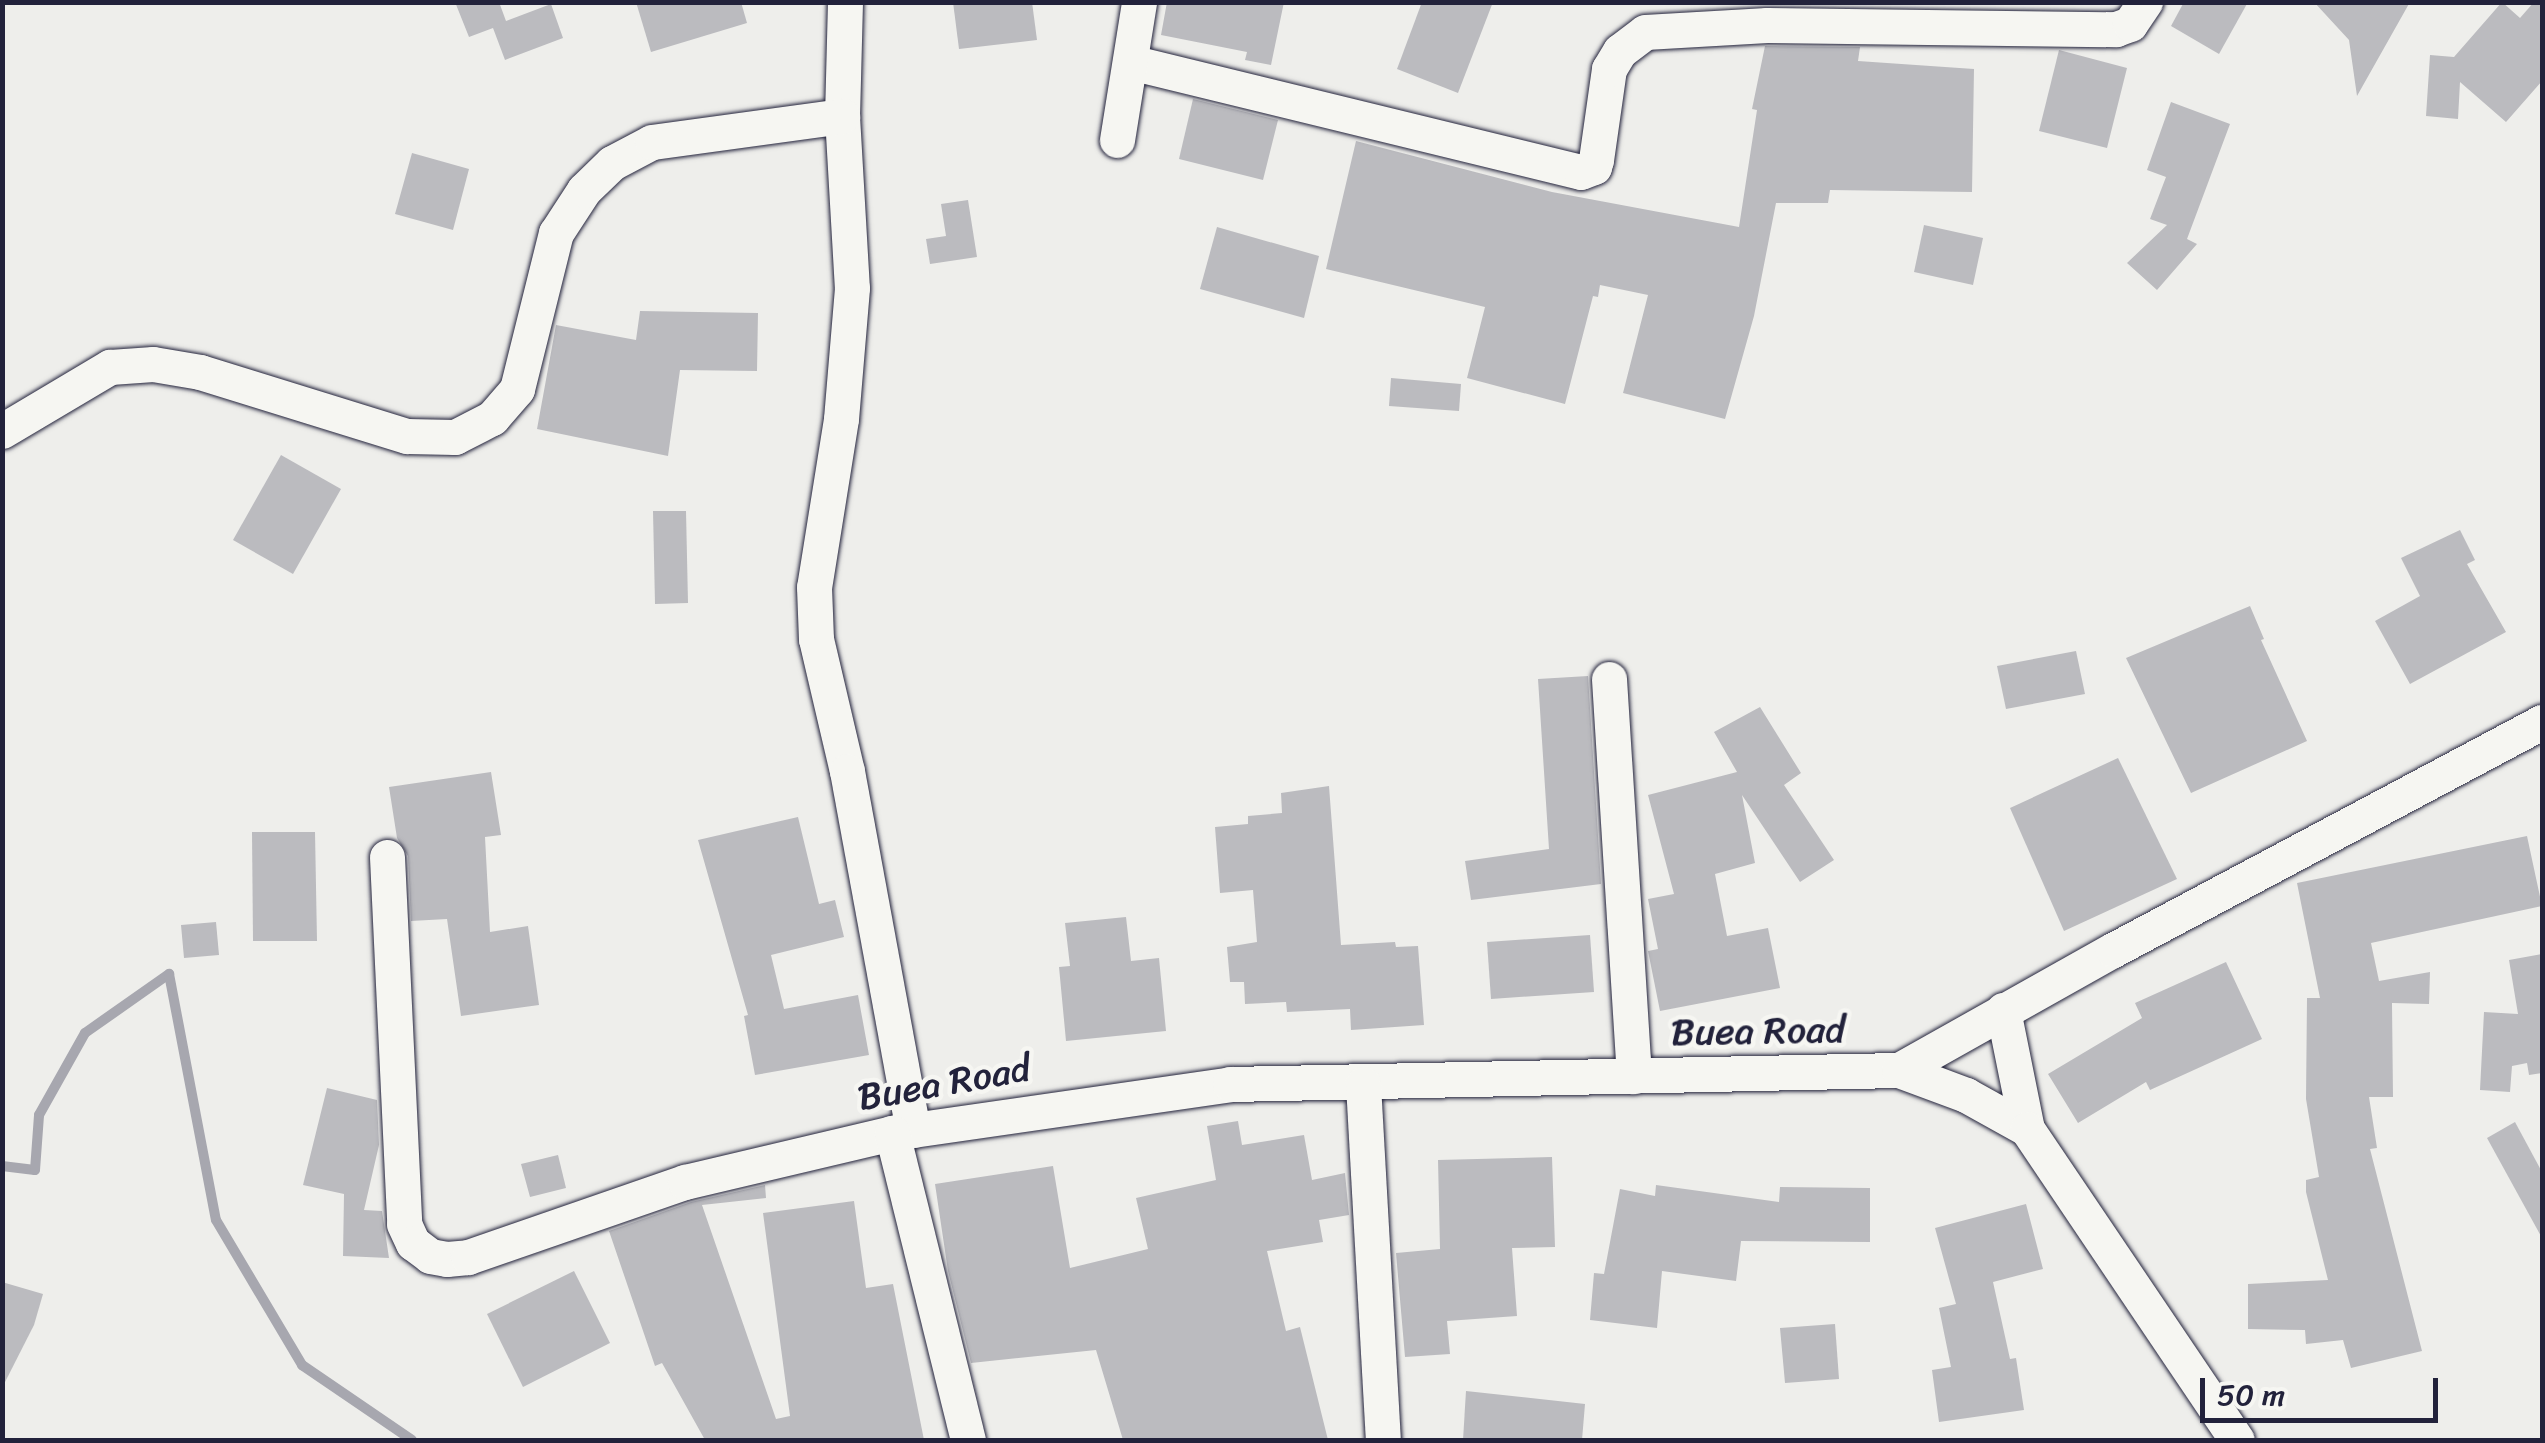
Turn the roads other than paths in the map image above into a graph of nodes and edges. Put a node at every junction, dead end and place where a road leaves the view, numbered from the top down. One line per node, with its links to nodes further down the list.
1 (845, 2): 5 (street)
2 (1140, 2): 4 (street)
3 (2145, 2): 4 (street)
4 (1130, 62): 6 (street)
5 (842, 116): 7 (street); 16 (street)
6 (1117, 140)
7 (2, 431)
8 (1608, 679): 13 (street)
9 (2542, 722): 11 (street)
10 (387, 857): 16 (street, Buea Road)
11 (2003, 1010): 12 (street); 15 (street)
12 (1899, 1070): 13 (street, Buea Road); 15 (street)
13 (1634, 1076): 14 (street, Buea Road)
14 (1362, 1084): 16 (street, Buea Road); 18 (street)
15 (2027, 1129): 19 (street)
16 (903, 1131): 17 (street)
17 (968, 1440)
18 (1383, 1440)
19 (2237, 1440)

